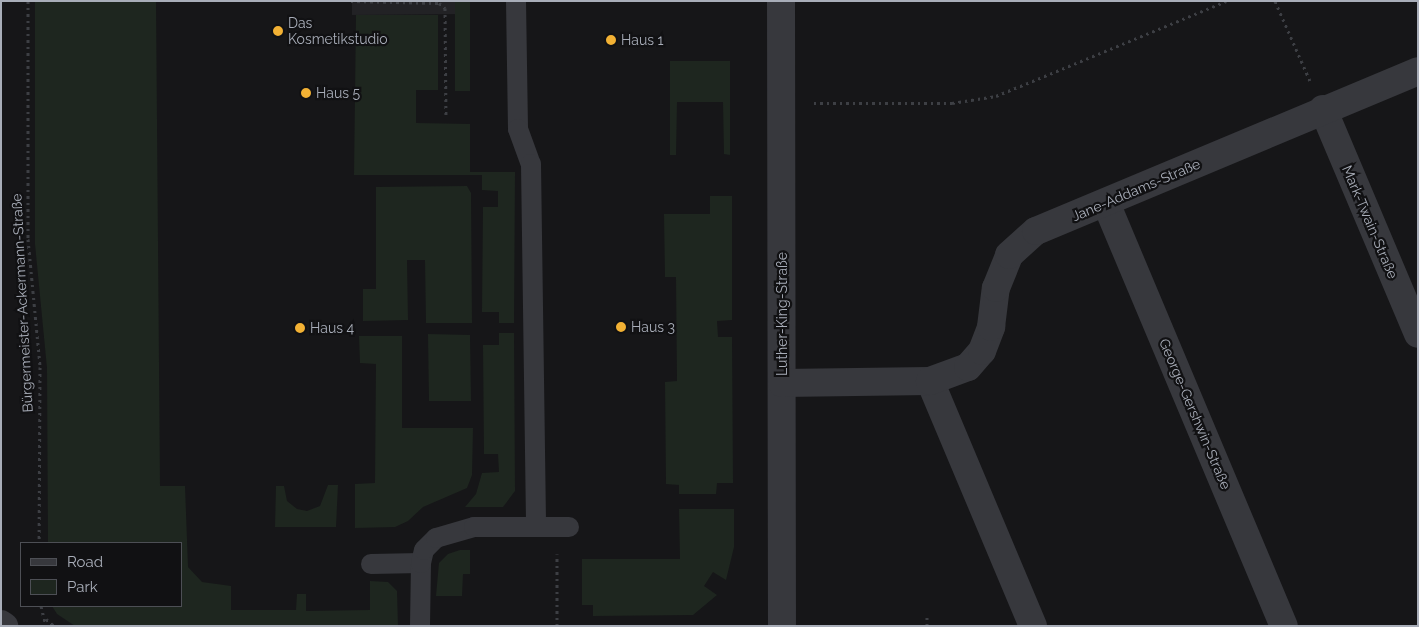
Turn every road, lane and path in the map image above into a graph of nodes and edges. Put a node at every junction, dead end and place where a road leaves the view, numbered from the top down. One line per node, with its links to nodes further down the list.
1 (28, 1): 18 (path, Bürgermeister-Ackermann-Straße)
2 (351, 1): 7 (path)
3 (516, 1): 16 (lane)
4 (781, 1): 9 (street, Luther-King-Straße)
5 (1226, 1): 9 (path)
6 (1275, 1): 10 (path)
7 (439, 2): 11 (path)
8 (1418, 71): 10 (street, Jane-Addams-Straße)
9 (782, 103): 15 (street, Luther-King-Straße)
10 (1323, 109): 12 (street, Jane-Addams-Straße); 13 (street, Mark-Twain-Straße)
11 (446, 118)
12 (1106, 203): 14 (street, Jane-Addams-Straße); 31 (street, George-Gershwin-Straße)
13 (1418, 334)
14 (930, 381): 15 (street, Jane-Addams-Straße); 30 (street)
15 (782, 383): 28 (street, Luther-King-Straße)
16 (536, 527): 17 (lane); 19 (lane)
17 (563, 527): 27 (path)
18 (39, 542)
19 (421, 563): 20 (lane); 26 (lane)
20 (371, 564)
21 (41, 607): 23 (path)
22 (927, 614): 29 (path)
23 (46, 619): 24 (path); 25 (path)
24 (46, 626)
25 (54, 626)
26 (420, 626)
27 (557, 626)
28 (782, 626)
29 (927, 626)
30 (1033, 626)
31 (1284, 626)

